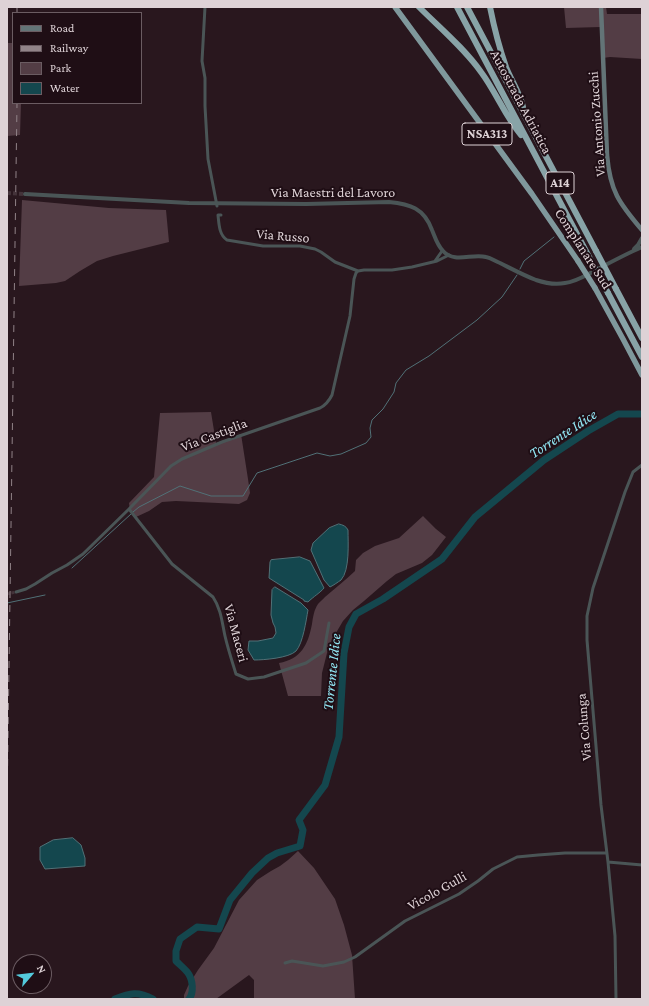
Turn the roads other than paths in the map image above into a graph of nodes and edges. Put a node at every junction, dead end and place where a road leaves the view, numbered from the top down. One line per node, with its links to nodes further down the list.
1 (205, 7): 11 (street)
2 (395, 7): 23 (highway, Complanare Sud / NSA313, bridge)
3 (419, 7): 9 (highway)
4 (457, 7): 9 (highway, Autostrada Adriatica / A14)
5 (467, 7): 8 (highway, Autostrada Adriatica / A14)
6 (490, 7): 8 (highway)
7 (601, 7): 13 (main road, Via Antonio Zucchi)
8 (524, 114): 21 (highway, Autostrada Adriatica / A14, bridge)
9 (529, 143): 22 (highway, Autostrada Adriatica / A14, bridge)
10 (25, 194): 11 (street, Via Maestri del Lavoro)
11 (217, 204): 16 (street, Via Maestri del Lavoro)
12 (221, 215): 20 (street, Via Russo)
13 (642, 230)
14 (642, 238): 17 (street)
15 (642, 247): 17 (street)
16 (442, 251): 18 (street); 19 (street)
17 (633, 251): 18 (street)
18 (449, 255): 19 (street, Via Russo)
19 (434, 262): 20 (street, Via Russo)
20 (358, 271): 25 (street, Via Castiglia)
21 (642, 338)
22 (642, 357)
23 (642, 375)
24 (642, 465): 28 (street, Via Colunga)
25 (131, 512): 26 (street, Via Castiglia); 27 (street, Via Maceri)
26 (16, 592)
27 (329, 623)
28 (607, 853): 29 (street, Via Colunga); 31 (street, Vicolo Gulli)
29 (608, 862): 30 (street); 32 (street, Via Colunga)
30 (642, 865)
31 (285, 963)
32 (616, 999)

